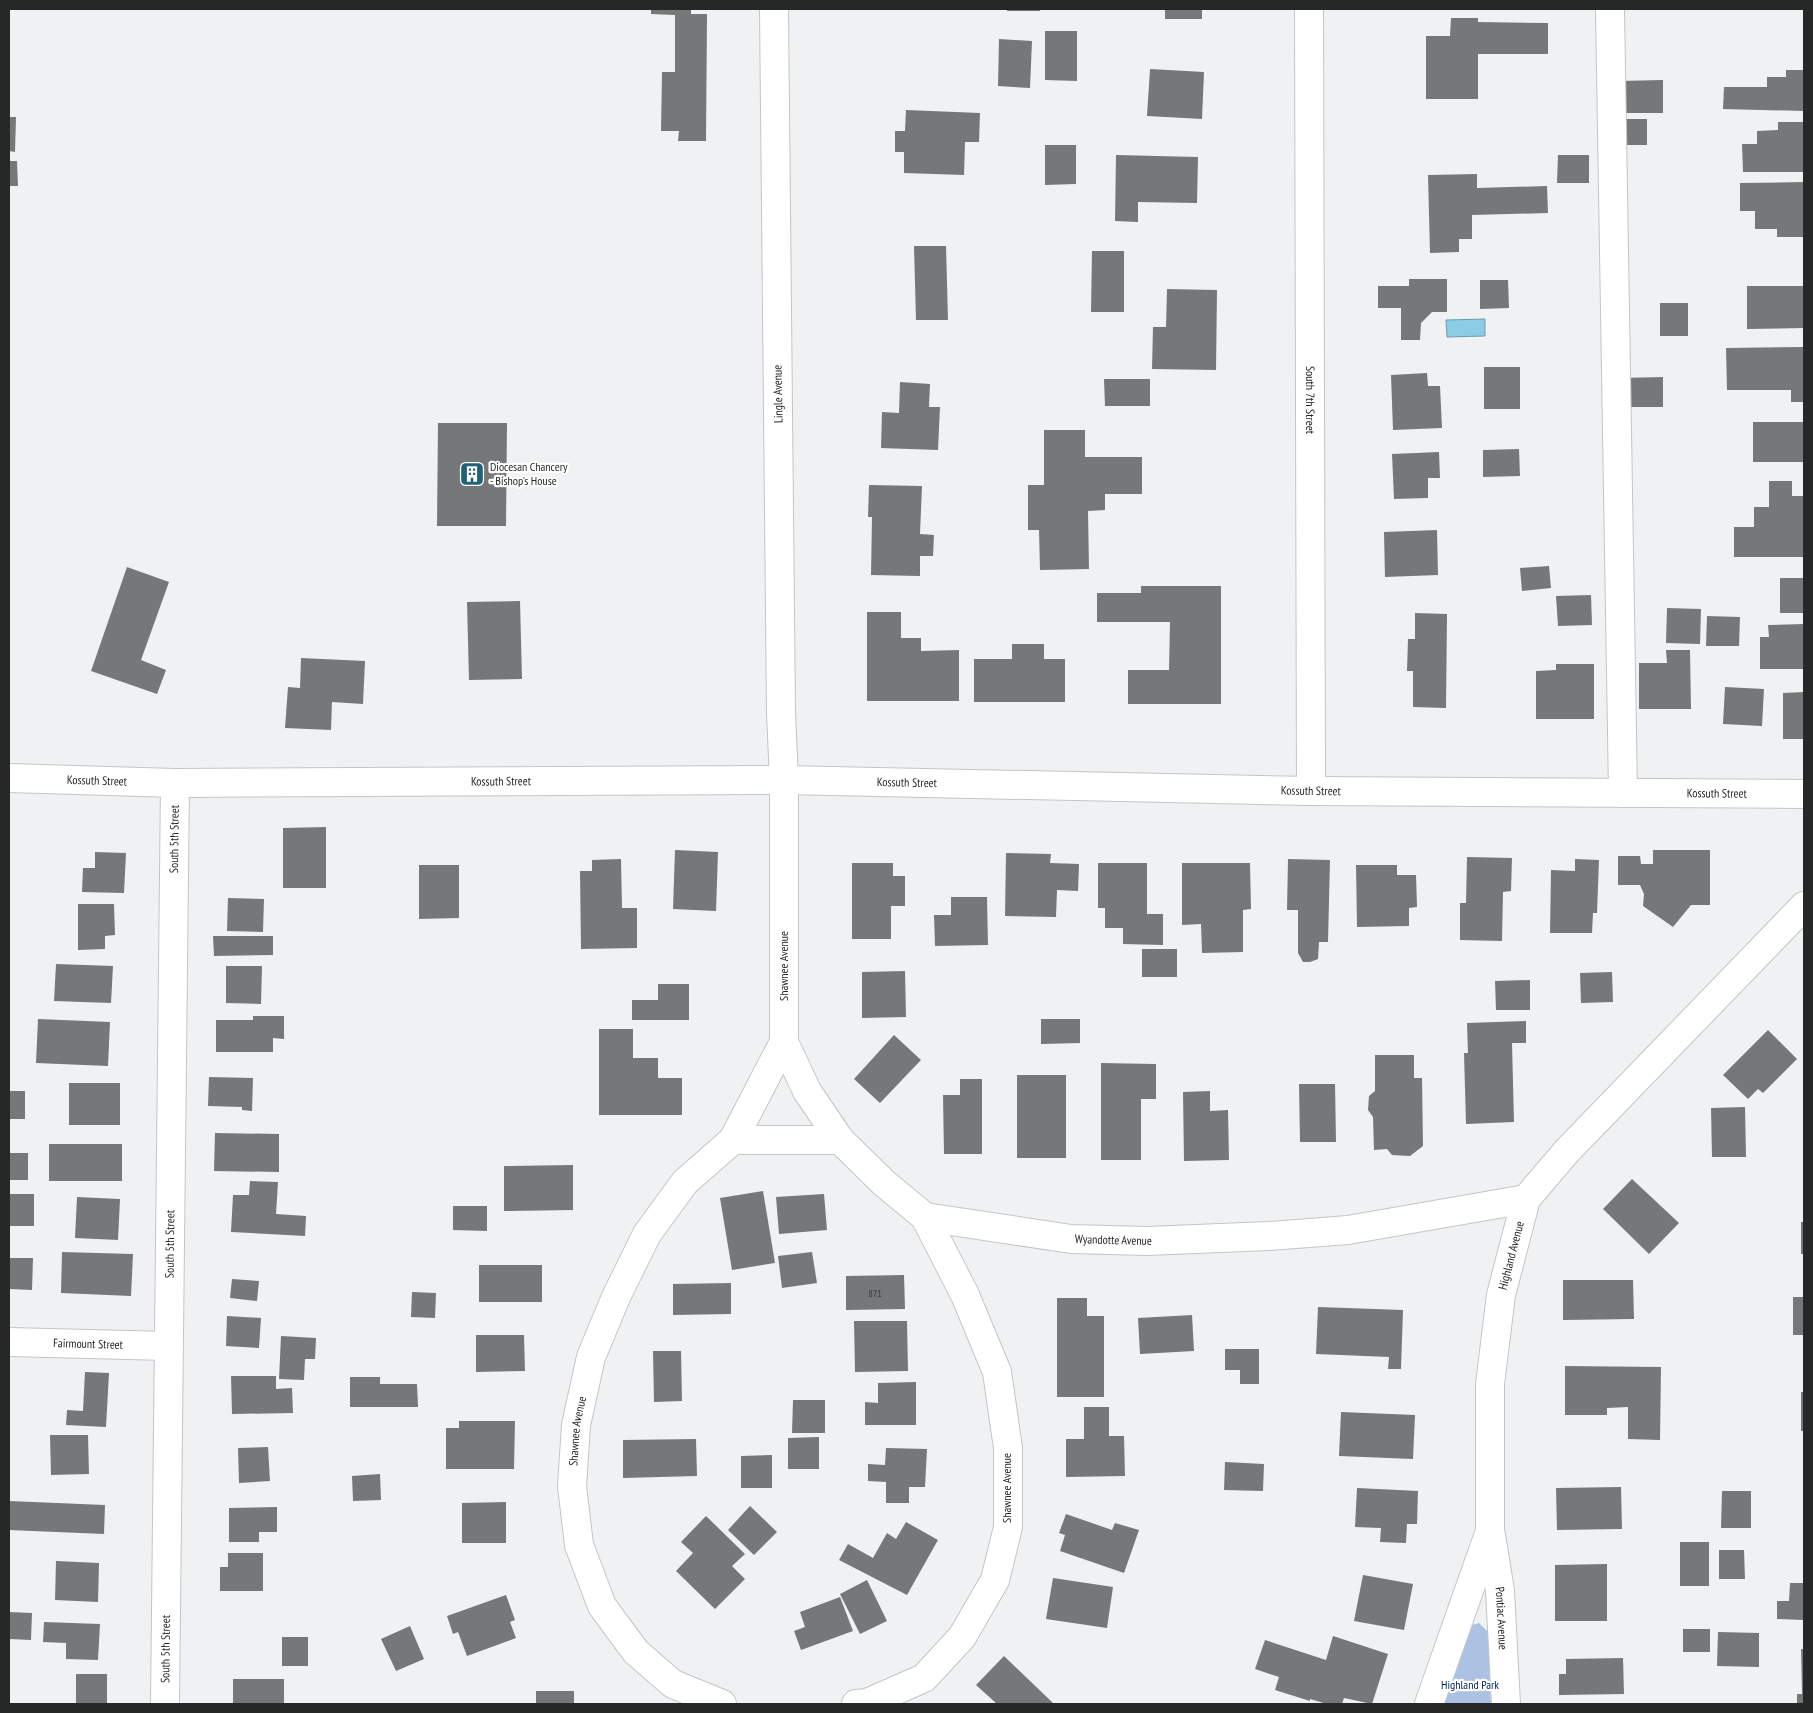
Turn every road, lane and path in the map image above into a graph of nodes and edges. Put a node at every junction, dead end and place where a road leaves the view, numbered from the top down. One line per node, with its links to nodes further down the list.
1 (774, 9): 5 (street, Lingle Avenue)
2 (1309, 9): 7 (street, South 7th Street)
3 (1610, 9): 8 (street)
4 (9, 778): 6 (street, Kossuth Street)
5 (784, 780): 6 (street, Kossuth Street); 7 (street, Kossuth Street); 11 (street, Shawnee Avenue)
6 (176, 783): 17 (street, South 5th Street)
7 (1311, 791): 8 (street, Kossuth Street)
8 (1623, 793): 9 (street, Kossuth Street)
9 (1804, 794)
10 (1804, 906): 14 (street, Highland Avenue)
11 (784, 1042): 12 (street, Shawnee Avenue); 13 (street)
12 (733, 1140): 13 (street); 20 (street, Shawnee Avenue)
13 (840, 1140): 15 (street)
14 (1526, 1200): 15 (street, Wyandotte Avenue); 18 (street, Highland Avenue)
15 (925, 1217): 21 (street, Shawnee Avenue)
16 (9, 1342): 17 (street, Fairmount Street)
17 (168, 1346): 19 (street, South 5th Street)
18 (1490, 1531): 22 (street, Highland Avenue); 23 (street, Pontiac Avenue)
19 (164, 1704)
20 (722, 1704)
21 (856, 1704)
22 (1429, 1704)
23 (1506, 1704)

